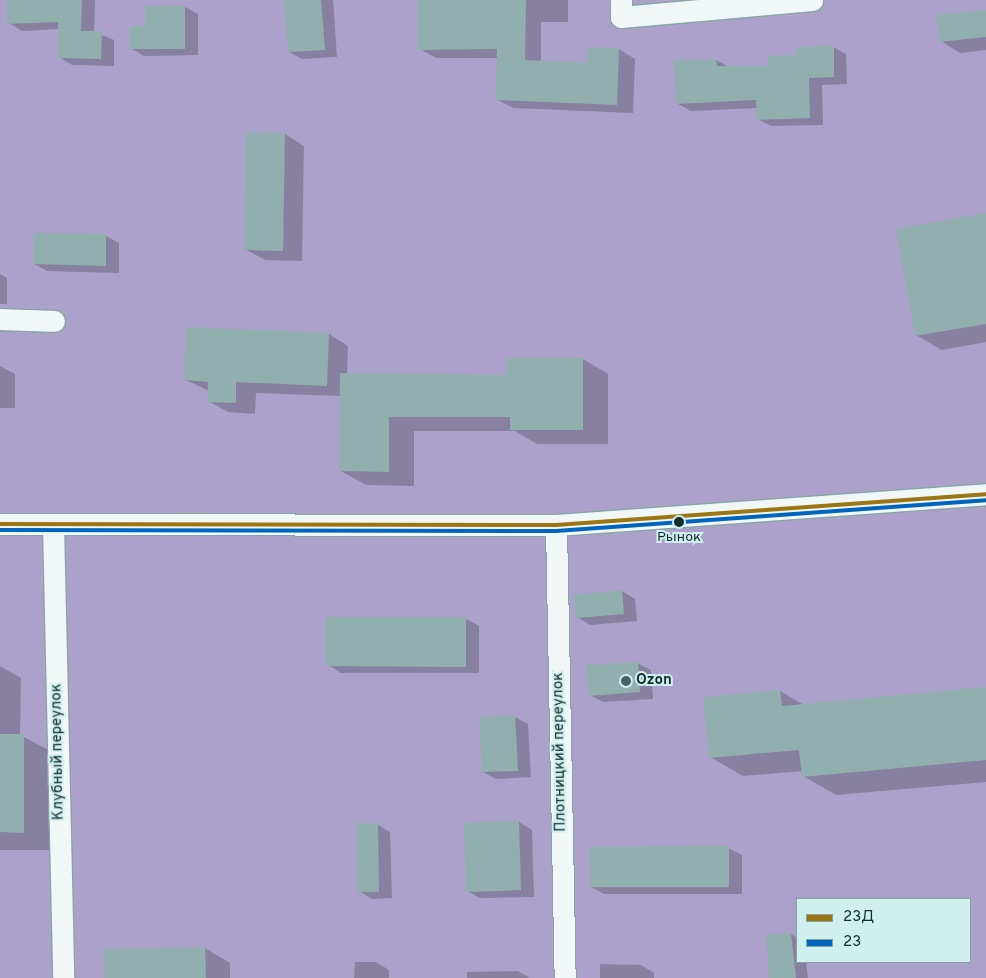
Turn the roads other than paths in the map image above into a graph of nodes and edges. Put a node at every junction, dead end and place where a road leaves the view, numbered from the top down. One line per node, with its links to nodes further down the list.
1 (621, 0): 2 (street)
2 (812, 0)
3 (0, 318): 4 (street)
4 (54, 320)
5 (986, 494): 8 (street)
6 (0, 524): 7 (street)
7 (53, 525): 8 (street); 9 (street, Клубный переулок)
8 (556, 525): 10 (street, Плотницкий переулок)
9 (64, 978)
10 (565, 978)

